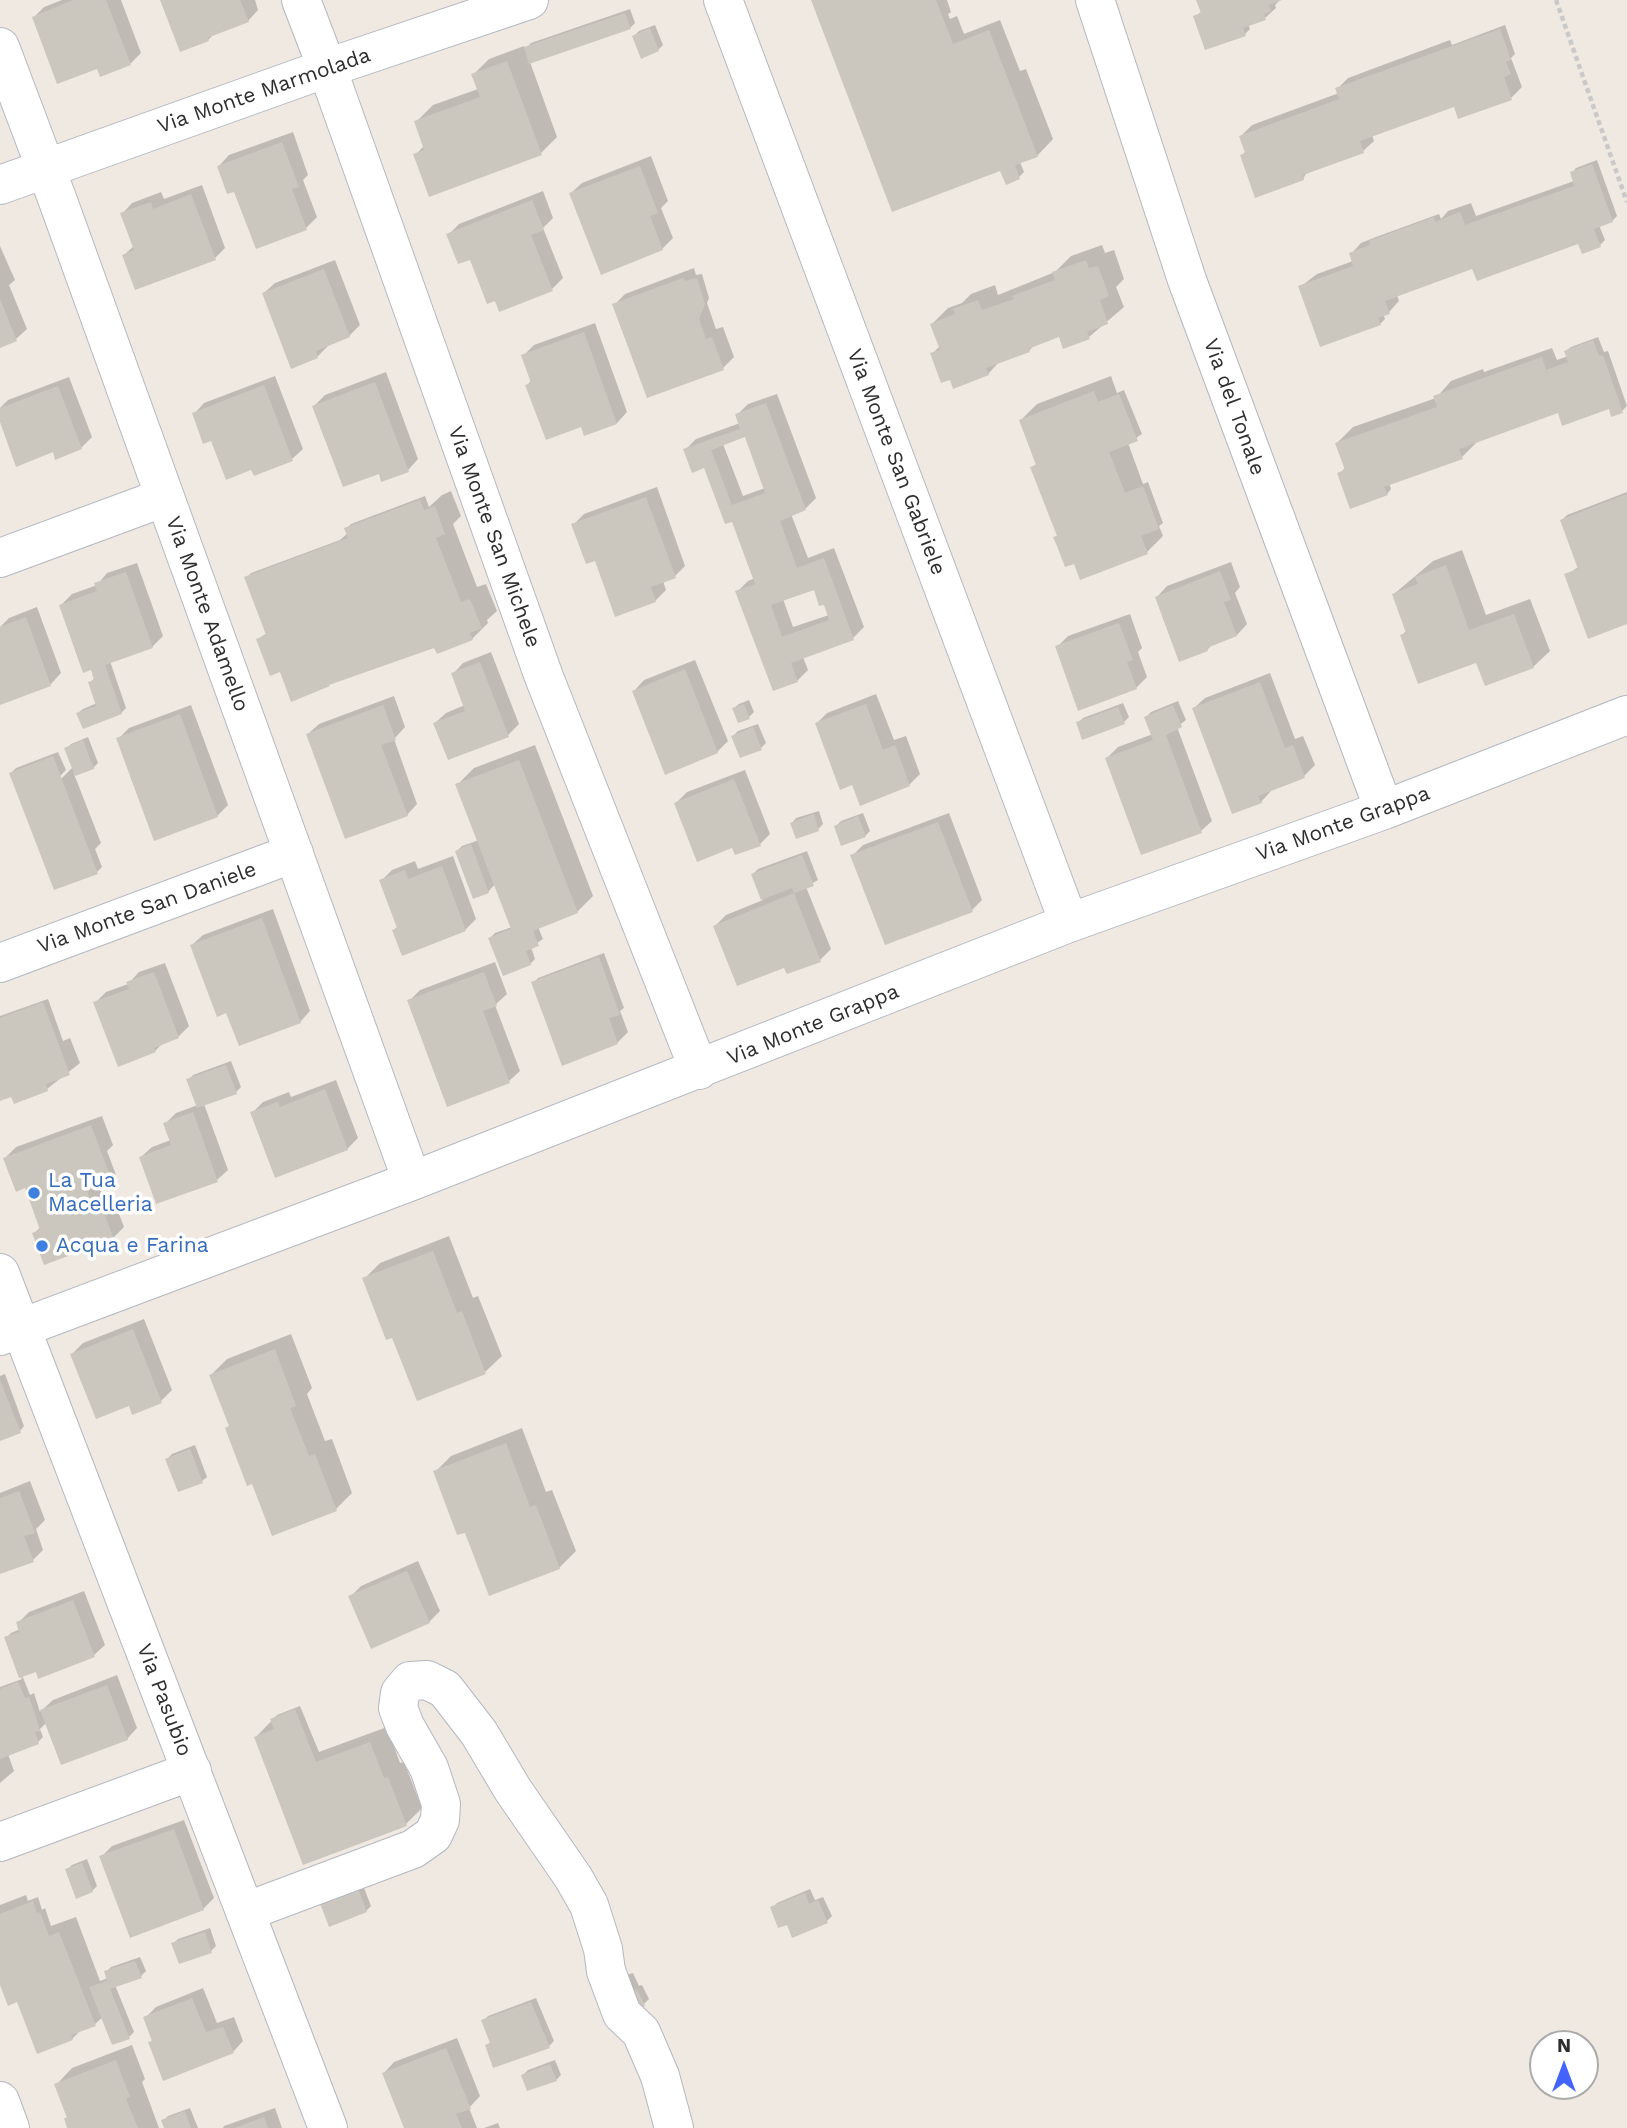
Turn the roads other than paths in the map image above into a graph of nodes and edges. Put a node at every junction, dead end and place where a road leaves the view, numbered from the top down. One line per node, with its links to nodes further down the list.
1 (300, 0): 6 (street, Via Monte San Michele)
2 (528, 0): 6 (street, Via Monte Marmolada)
3 (723, 0): 14 (street, Via Monte San Gabriele)
4 (1095, 0): 12 (street, Via del Tonale)
5 (0, 47): 7 (street, Via Monte Adamello)
6 (327, 68): 7 (street, Via Monte Marmolada); 16 (street, Via Monte San Michele)
7 (46, 168): 8 (street, Via Monte Marmolada); 9 (street, Via Monte Adamello)
8 (0, 185)
9 (165, 497): 10 (street); 13 (street, Via Monte Adamello)
10 (0, 558)
11 (1627, 715): 12 (street, Via Monte Grappa)
12 (1384, 810): 14 (street, Via Monte Grappa)
13 (294, 853): 15 (street, Via Monte San Daniele); 17 (street, Via Monte Adamello)
14 (1069, 923): 16 (street, Via Monte Grappa)
15 (0, 963)
16 (699, 1070): 17 (street, Via Monte Grappa)
17 (412, 1181): 19 (street, Via Monte Grappa)
18 (0, 1273): 19 (street, Via Pasubio)
19 (10, 1332): 20 (street, Via Pasubio)
20 (192, 1771): 21 (street); 22 (street, Via Pasubio)
21 (0, 1842)
22 (245, 1913): 25 (street, Via Pasubio); 26 (street)
23 (0, 2101): 24 (street)
24 (10, 2128)
25 (328, 2128)
26 (674, 2128)

